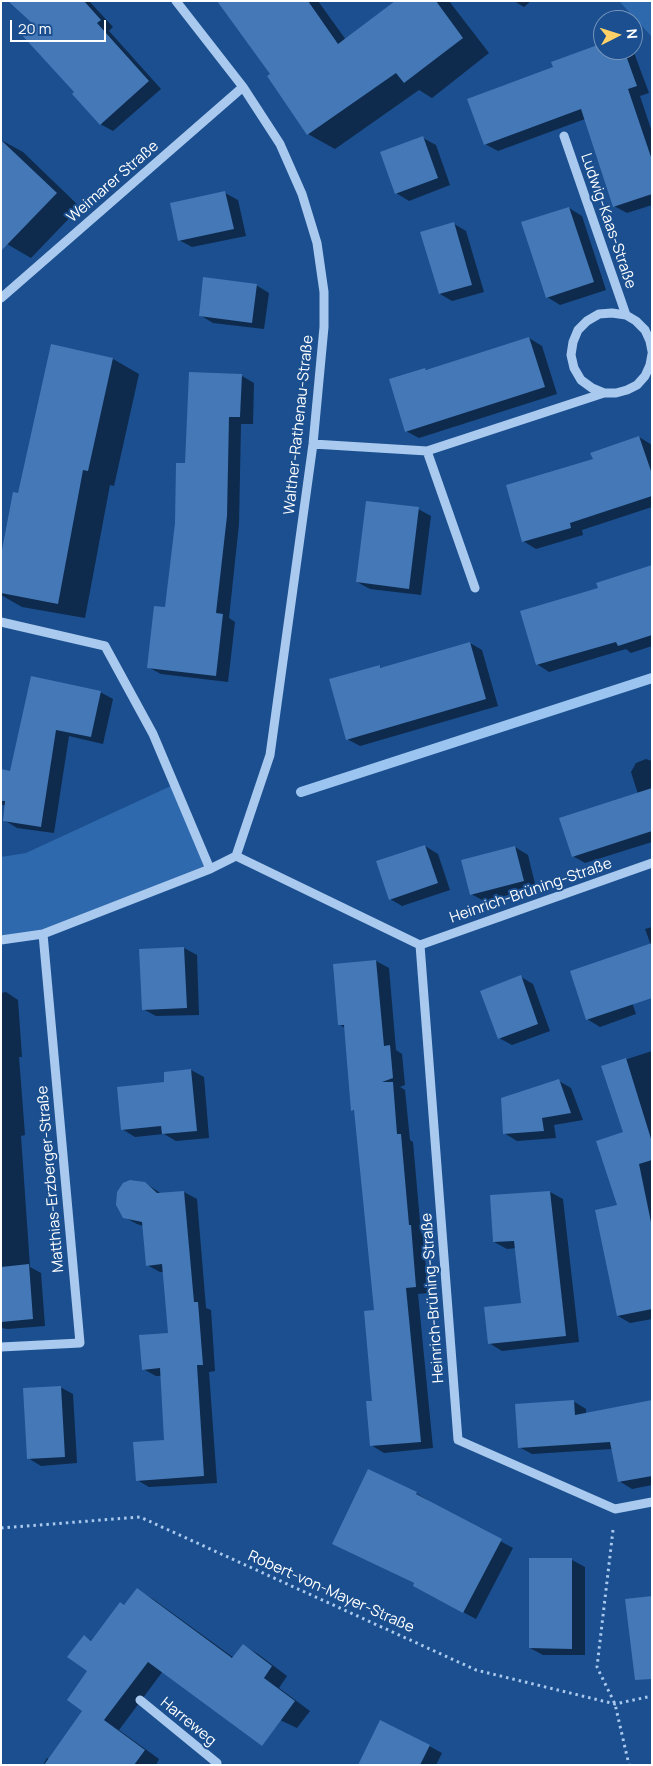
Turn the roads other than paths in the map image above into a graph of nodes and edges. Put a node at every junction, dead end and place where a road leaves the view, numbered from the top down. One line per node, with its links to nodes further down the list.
1 (176, 1): 2 (street, Walther-Rathenau-Straße)
2 (243, 87): 4 (street, Weimarer Straße); 9 (street, Walther-Rathenau-Straße)
3 (564, 136): 5 (street, Ludwig-Kaas-Straße)
4 (1, 298)
5 (626, 315): 6 (street, Ludwig-Kaas-Straße); 8 (street)
6 (652, 353): 7 (street, Ludwig-Kaas-Straße)
7 (651, 365): 8 (street, Ludwig-Kaas-Straße)
8 (604, 393): 10 (street, Ludwig-Kaas-Straße)
9 (313, 444): 10 (street, Ludwig-Kaas-Straße); 13 (street, Walther-Rathenau-Straße)
10 (427, 451): 11 (street)
11 (475, 588)
12 (1, 622): 15 (street)
13 (236, 856): 15 (street); 18 (street)
14 (652, 863): 18 (street, Heinrich-Brüning-Straße)
15 (210, 869): 16 (street)
16 (43, 934): 17 (street); 19 (street, Matthias-Erzberger-Straße)
17 (1, 940)
18 (420, 945): 20 (street, Heinrich-Brüning-Straße)
19 (1, 1346)
20 (652, 1502)
21 (140, 1700): 22 (street, Harreweg)
22 (215, 1765)

